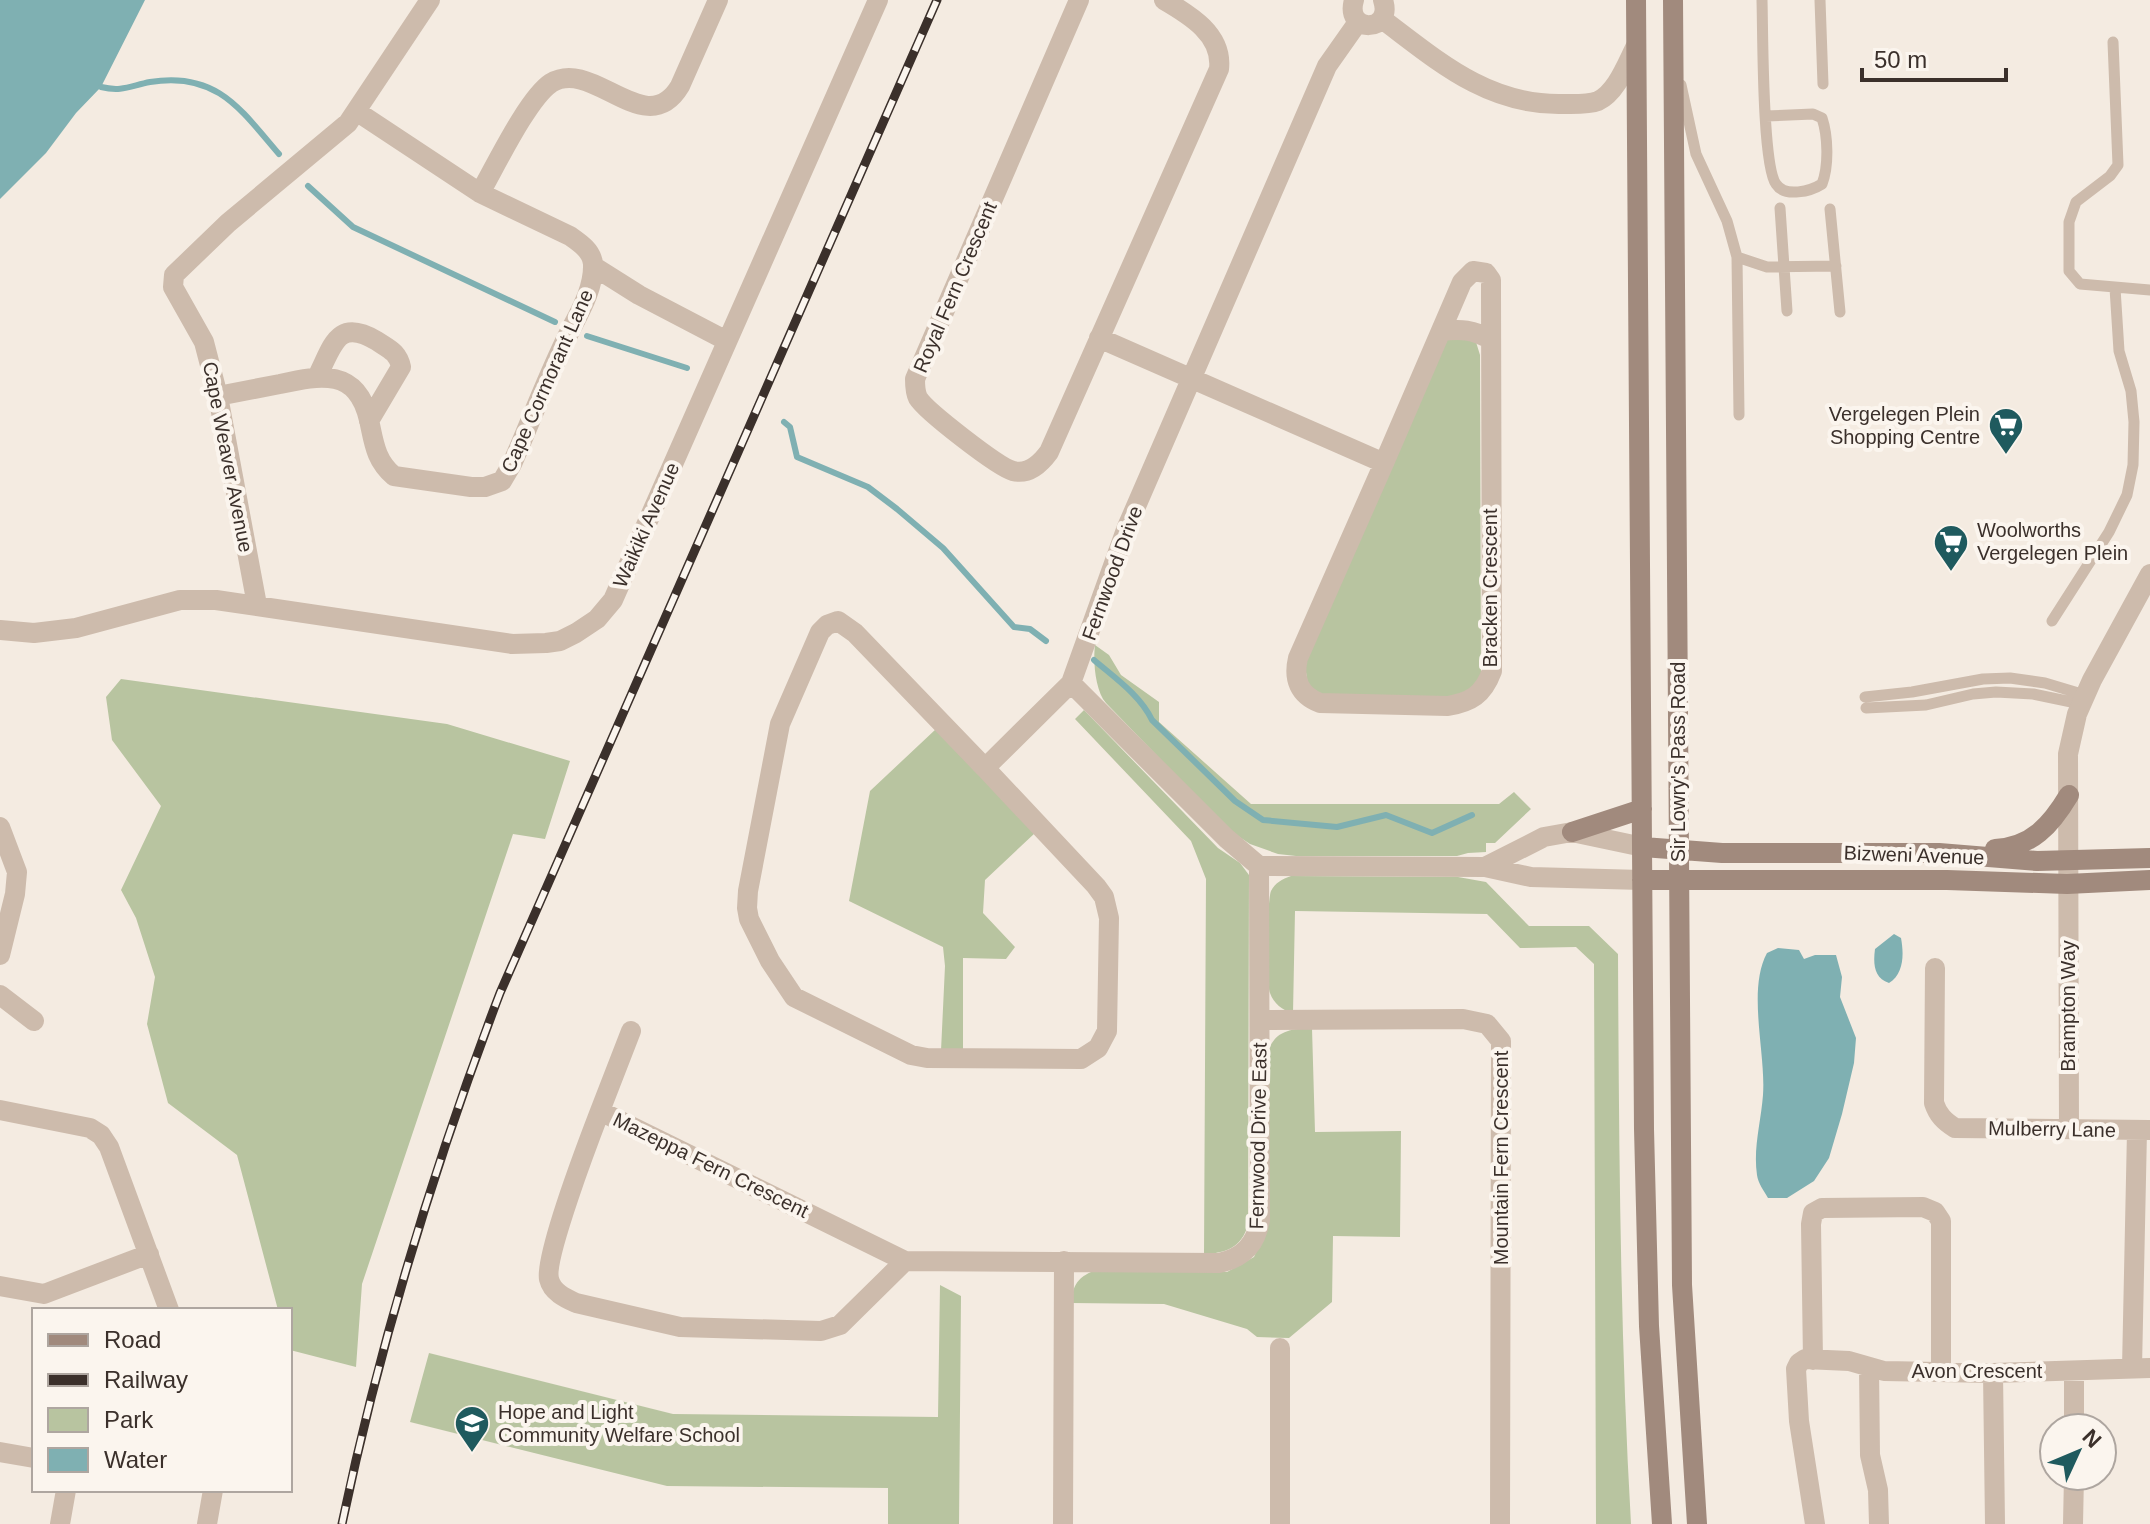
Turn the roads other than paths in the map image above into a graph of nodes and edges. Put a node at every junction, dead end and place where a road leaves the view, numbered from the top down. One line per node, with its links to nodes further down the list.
1 (430, 0): 17 (street)
2 (718, 0): 19 (street)
3 (878, 0): 33 (street, Waikiki Avenue)
4 (1079, 0): 31 (street, Royal Fern Crescent)
5 (1164, 0): 31 (street, Royal Fern Crescent)
6 (1354, 0): 12 (street)
7 (1636, 0): 14 (main road, Sir Lowry's Pass Road)
8 (1673, 0): 15 (main road, Sir Lowry's Pass Road)
9 (1762, 0): 18 (lane)
10 (1820, 0): 16 (lane)
11 (1384, 5): 12 (street); 14 (street)
12 (1358, 22): 35 (street, Fernwood Drive)
13 (2113, 42): 26 (lane)
14 (1636, 46): 49 (main road, Sir Lowry's Pass Road)
15 (1674, 53): 22 (lane); 53 (main road, Sir Lowry's Pass Road)
16 (1823, 84)
17 (356, 111): 19 (street, Cape Cormorant Lane); 36 (street, Cape Weaver Avenue)
18 (1766, 116): 18 (lane)
19 (480, 193): 23 (street, Cape Cormorant Lane)
20 (1780, 208): 25 (lane)
21 (1830, 209): 24 (lane)
22 (1737, 257): 25 (lane); 37 (lane)
23 (593, 266): 33 (street); 38 (street, Cape Cormorant Lane)
24 (1836, 266): 25 (lane); 29 (lane)
25 (1783, 268): 28 (lane)
26 (2115, 288): 27 (lane); 42 (lane)
27 (2150, 290)
28 (1787, 311)
29 (1840, 312)
30 (1441, 331): 32 (street); 32 (street, Bracken Crescent); 39 (street, Bracken Crescent)
31 (1099, 338): 35 (street)
32 (1491, 340): 39 (street, Bracken Crescent)
33 (727, 341): 41 (street, Waikiki Avenue)
34 (317, 377): 36 (street, Cape Cormorant Lane); 38 (street, Cape Cormorant Lane); 38 (street)
35 (1191, 378): 39 (street); 44 (street, Fernwood Drive)
36 (218, 396): 41 (street, Cape Weaver Avenue)
37 (1739, 415)
38 (369, 421)
39 (1384, 463)
40 (2150, 574): 45 (street, Brampton Way)
41 (257, 605): 43 (street, Waikiki Avenue)
42 (2052, 621)
43 (0, 630)
44 (1071, 683): 47 (street); 57 (street)
45 (2083, 700): 46 (lane); 48 (street, Brampton Way)
46 (1866, 702)
47 (985, 768): 47 (street)
48 (2069, 795): 54 (main road); 56 (street, Brampton Way)
49 (1642, 809): 51 (main road); 52 (main road, Sir Lowry's Pass Road)
50 (0, 827): 63 (street)
51 (1572, 832): 52 (street); 58 (street)
52 (1643, 847): 53 (main road, Bizweni Avenue); 59 (main road, Sir Lowry's Pass Road)
53 (1677, 851): 54 (main road, Bizweni Avenue); 60 (main road, Sir Lowry's Pass Road)
54 (1939, 853): 56 (main road, Bizweni Avenue)
55 (2150, 858): 56 (main road, Bizweni Avenue)
56 (2067, 861): 62 (street, Brampton Way)
57 (1259, 866): 58 (street); 66 (street, Fernwood Drive East)
58 (1485, 867): 59 (street)
59 (1642, 880): 60 (main road, Bizweni Avenue); 96 (main road, Sir Lowry's Pass Road)
60 (1679, 880): 62 (main road, Bizweni Avenue); 97 (main road, Sir Lowry's Pass Road)
61 (2150, 880): 62 (main road, Bizweni Avenue)
62 (2067, 884): 71 (street, Brampton Way)
63 (0, 955)
64 (1935, 968): 71 (street, Mulberry Lane)
65 (0, 995): 67 (street)
66 (1261, 1020): 75 (street, Fernwood Drive East); 95 (street, Mountain Fern Crescent)
67 (34, 1021)
68 (631, 1031): 70 (street)
69 (0, 1110): 73 (street)
70 (600, 1111): 74 (street, Mazeppa Fern Crescent); 74 (street, Mazeppa Fern Crescent)
71 (2069, 1129): 72 (street, Mulberry Lane)
72 (2144, 1130): 81 (street)
73 (149, 1254): 76 (street); 77 (street)
74 (905, 1261): 75 (street, Fernwood Drive East)
75 (1064, 1261): 93 (street)
76 (0, 1286)
77 (168, 1308)
78 (1280, 1348): 94 (street)
79 (1809, 1359): 80 (street, Avon Crescent); 83 (street); 98 (street)
80 (1869, 1367): 83 (street, Avon Crescent); 99 (street)
81 (2141, 1368): 82 (street, Avon Crescent)
82 (2074, 1371): 84 (street, Avon Crescent); 85 (street)
83 (1941, 1372): 84 (street, Avon Crescent)
84 (1993, 1373): 100 (street)
85 (2074, 1412)
86 (0, 1452): 87 (street)
87 (32, 1458)
88 (66, 1492): 91 (street)
89 (213, 1492): 92 (street)
90 (2074, 1492): 101 (street)
91 (60, 1524)
92 (207, 1524)
93 (1063, 1524)
94 (1280, 1524)
95 (1500, 1524)
96 (1662, 1524)
97 (1697, 1524)
98 (1815, 1524)
99 (1879, 1524)
100 (1995, 1524)
101 (2073, 1524)

